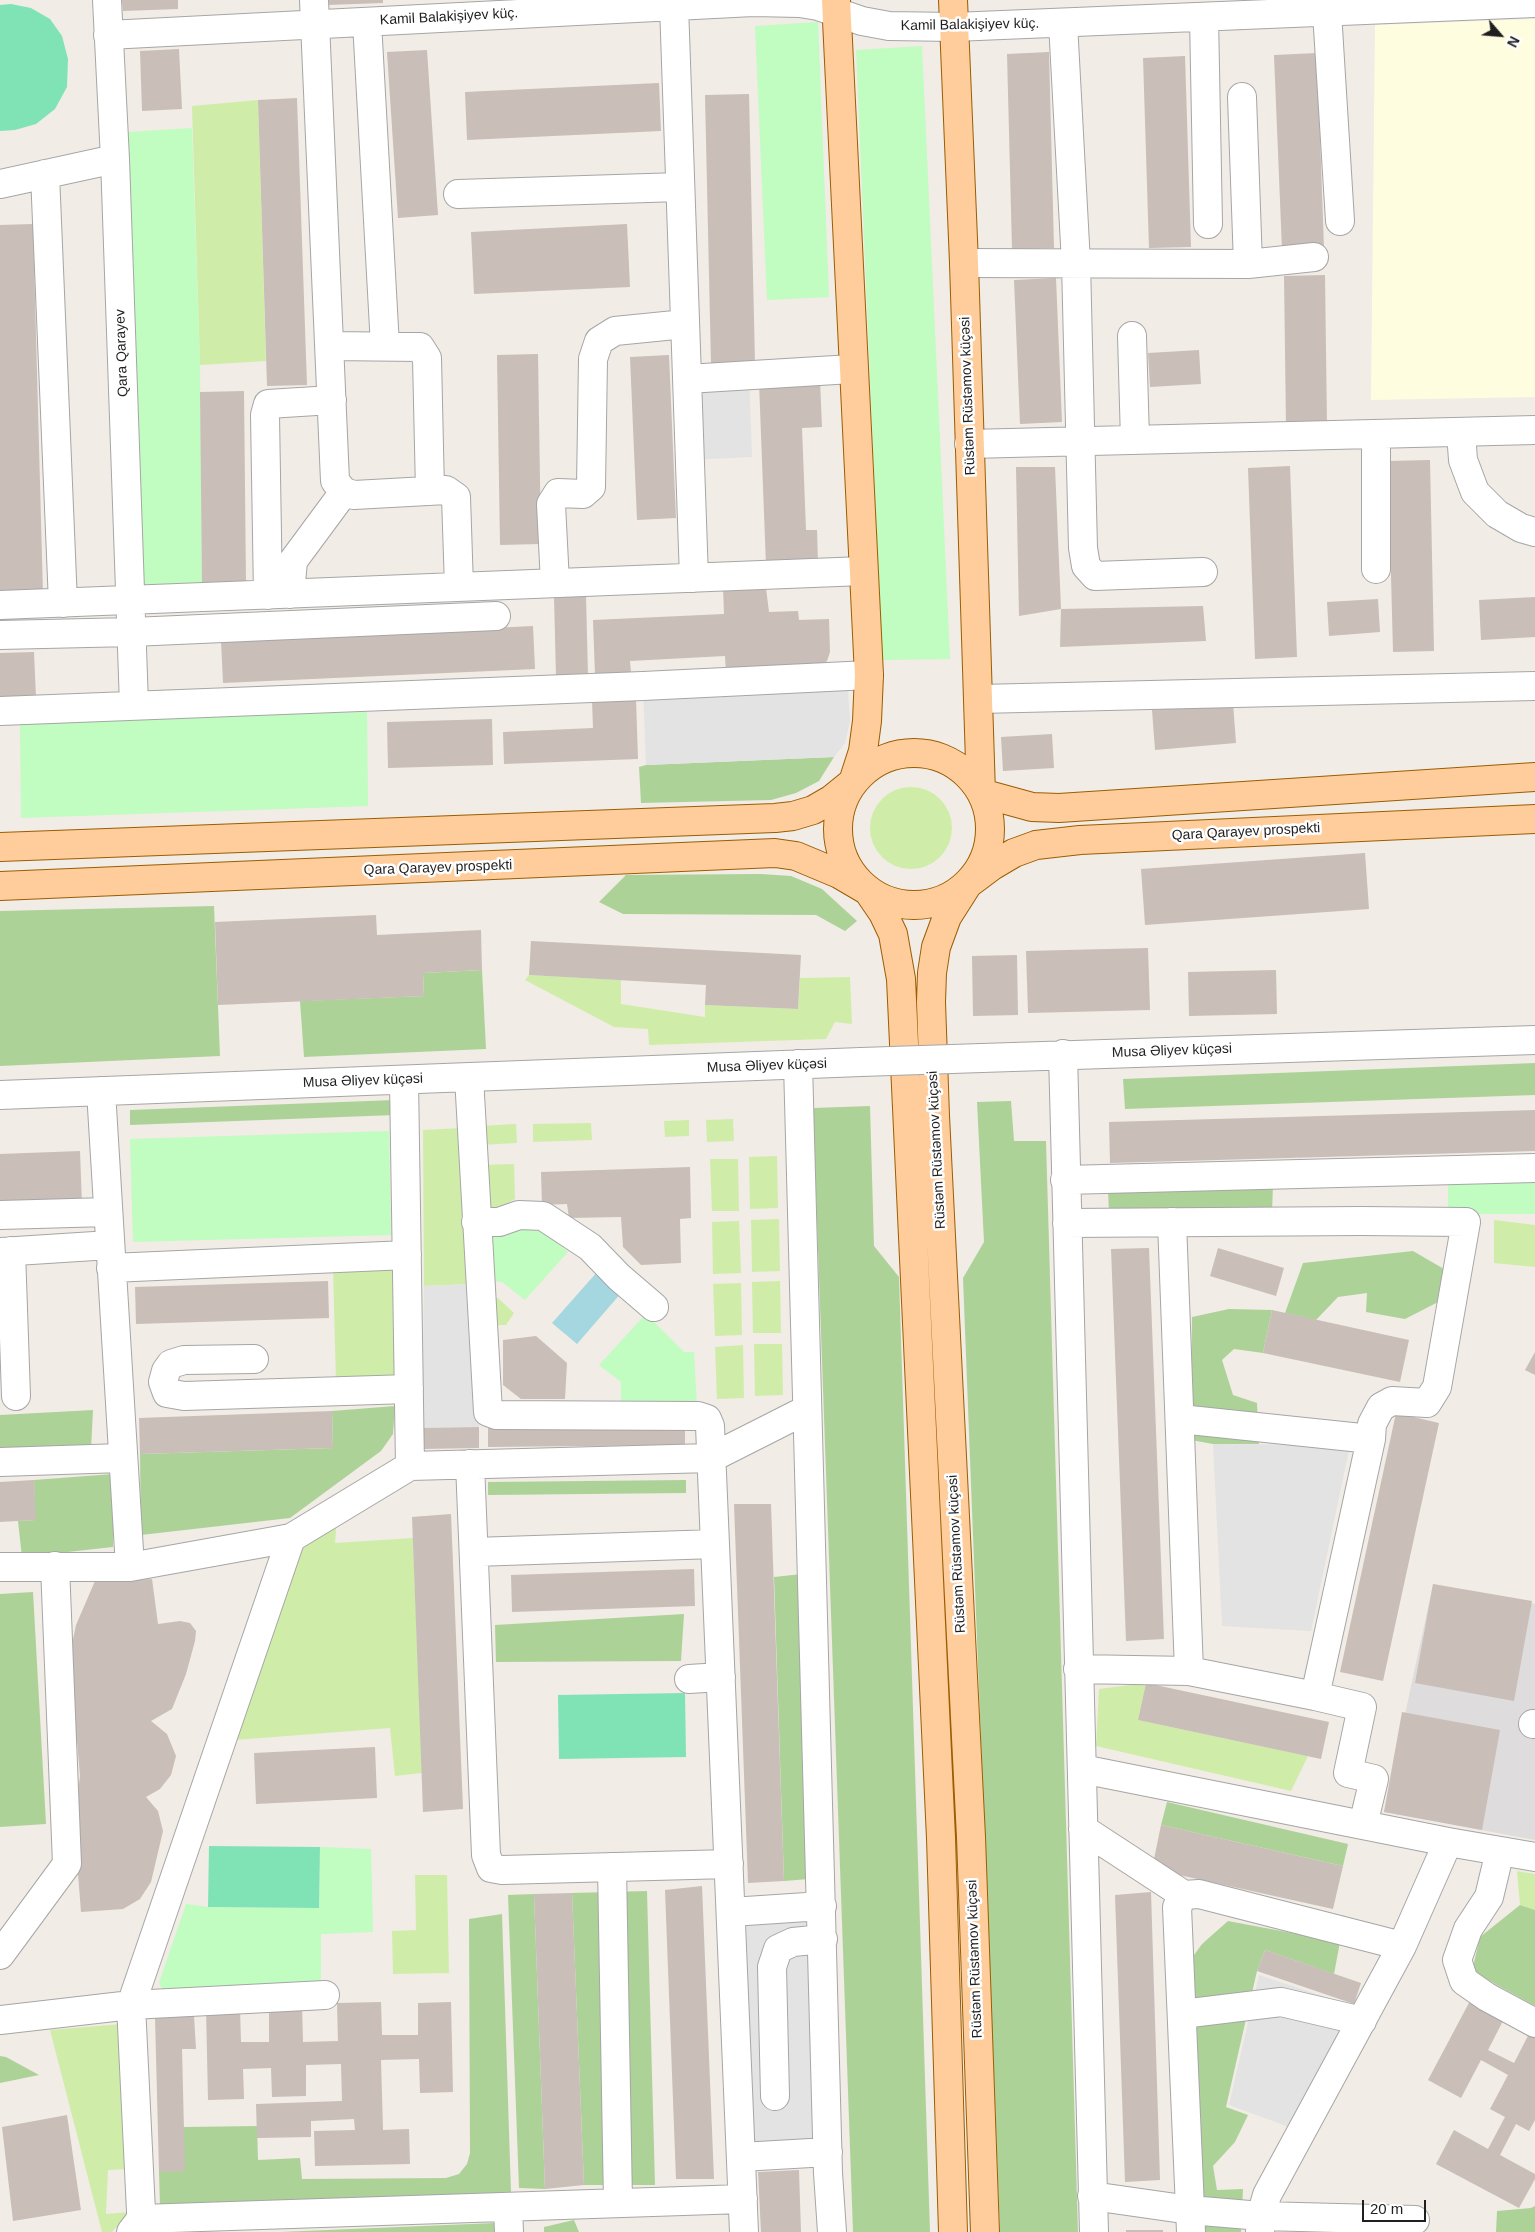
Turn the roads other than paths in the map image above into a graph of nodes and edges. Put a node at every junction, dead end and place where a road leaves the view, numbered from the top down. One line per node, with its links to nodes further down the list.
1 (107, 0): 15 (street, Qara Qarayev)
2 (953, 0): 14 (main road, Rüstəm Rüstəmov küçəsi)
3 (753, 1): 5 (street, Kamil Balakişiyev küç.); 6 (street, Kamil Balakişiyev küç.)
4 (1535, 3): 10 (street, Kamil Balakişiyev küç.)
5 (674, 5): 8 (street, Kamil Balakişiyev küç.); 20 (street)
6 (836, 6): 14 (street, Kamil Balakişiyev küç.); 32 (main road)
7 (1272, 7): 10 (street, Kamil Balakişiyev küç.); 11 (street, Kamil Balakişiyev küç.)
8 (426, 9): 12 (street, Kamil Balakişiyev küç.)
9 (315, 12): 12 (street, Kamil Balakişiyev küç.); 15 (street, Kamil Balakişiyev küç.); 30 (street)
10 (1327, 12): 22 (street)
11 (1204, 17): 13 (street, Kamil Balakişiyev küç.); 23 (street)
12 (367, 22): 31 (street)
13 (1062, 22): 14 (street, Kamil Balakişiyev küç.); 26 (street)
14 (954, 27): 25 (main road, Rüstəm Rüstəmov küçəsi)
15 (108, 35): 17 (street, Qara Qarayev)
16 (1242, 98): 27 (street)
17 (115, 159): 18 (street); 51 (street, Qara Qarayev)
18 (45, 174): 19 (street); 52 (street)
19 (0, 184)
20 (680, 187): 21 (street); 28 (street)
21 (458, 194)
22 (1340, 221)
23 (1208, 224)
24 (1314, 257): 27 (street)
25 (964, 263): 26 (street); 40 (main road, Rüstəm Rüstəmov küçəsi)
26 (1076, 263): 27 (street); 39 (street)
27 (1248, 264)
28 (685, 324): 33 (street); 48 (street)
29 (1132, 336): 38 (street)
30 (330, 346): 31 (street); 34 (street)
31 (385, 346): 41 (street)
32 (852, 369): 33 (street); 45 (main road)
33 (687, 379): 47 (street)
34 (332, 400): 42 (street); 50 (street)
35 (1535, 430): 36 (street)
36 (1461, 432): 37 (street); 43 (street)
37 (1376, 434): 38 (street); 44 (street)
38 (1135, 440): 39 (street)
39 (1080, 441): 40 (street); 46 (street)
40 (969, 444): 59 (main road, Rüstəm Rüstəmov küçəsi)
41 (430, 491): 42 (street); 49 (street)
42 (344, 492): 50 (street)
43 (1535, 532)
44 (1376, 569)
45 (863, 571): 47 (street); 57 (main road)
46 (1203, 572)
47 (694, 578): 48 (street)
48 (554, 583): 49 (street)
49 (459, 587): 50 (street)
50 (279, 595): 51 (street)
51 (131, 601): 52 (street); 55 (street, Qara Qarayev)
52 (63, 603): 53 (street)
53 (0, 606)
54 (496, 616): 55 (street)
55 (132, 632): 56 (street); 60 (street, Qara Qarayev)
56 (0, 635)
57 (868, 675): 60 (street); 63 (main road)
58 (1535, 686): 59 (street)
59 (979, 699): 64 (main road, Rüstəm Rüstəmov küçəsi)
60 (134, 705): 61 (street)
61 (0, 711)
62 (1535, 777): 64 (main road)
63 (854, 782): 64 (main road); 66 (main road); 69 (main road)
64 (980, 792): 67 (main road)
65 (1535, 819): 67 (main road, Qara Qarayev prospekti)
66 (0, 847)
67 (968, 884): 69 (main road); 145 (main road, Rüstəm Rüstəmov küçəsi)
68 (0, 886): 69 (main road, Qara Qarayev prospekti)
69 (868, 891): 144 (main road, Rüstəm Rüstəmov küçəsi)
70 (1535, 1040): 71 (street, Musa Əliyev küçəsi)
71 (1063, 1054): 72 (street, Musa Əliyev küçəsi, bridge); 78 (street)
72 (798, 1064): 73 (street, Musa Əliyev küçəsi); 91 (street)
73 (469, 1077): 74 (street, Musa Əliyev küçəsi); 81 (street)
74 (404, 1080): 75 (street, Musa Əliyev küçəsi); 85 (street)
75 (102, 1091): 76 (street, Musa Əliyev küçəsi); 79 (street)
76 (0, 1095)
77 (1535, 1168): 78 (street)
78 (1065, 1180): 83 (street)
79 (108, 1212): 80 (street); 86 (street)
80 (0, 1215)
81 (476, 1222): 87 (street); 95 (street)
82 (1172, 1222): 83 (street); 92 (street); 93 (street)
83 (1066, 1223): 105 (street)
84 (6, 1251): 86 (street); 90 (street)
85 (407, 1255): 86 (street); 89 (street)
86 (111, 1256): 94 (street)
87 (654, 1307)
88 (254, 1359): 89 (street)
89 (409, 1389): 98 (street)
90 (16, 1396)
91 (806, 1410): 95 (street); 119 (street)
92 (1180, 1418): 93 (street); 106 (street)
93 (1371, 1438): 109 (street)
94 (122, 1458): 96 (street); 104 (street)
95 (711, 1458): 97 (street); 100 (street)
96 (0, 1462)
97 (470, 1464): 98 (street); 101 (street)
98 (410, 1466): 99 (street)
99 (291, 1538): 104 (street); 125 (street)
100 (715, 1544): 101 (street); 107 (street)
101 (474, 1552): 117 (street)
102 (55, 1566): 103 (street); 104 (street); 123 (street)
103 (0, 1567)
104 (130, 1567)
105 (1078, 1669): 106 (street); 110 (street)
106 (1189, 1671): 109 (street)
107 (721, 1677): 108 (street); 116 (street)
108 (689, 1679)
109 (1315, 1696): 111 (street)
110 (1082, 1769): 111 (street); 112 (street)
111 (1363, 1825): 113 (street)
112 (1083, 1829): 118 (street); 133 (street)
113 (1448, 1842): 114 (street); 122 (street)
114 (1500, 1851): 115 (street); 129 (street)
115 (1535, 1857)
116 (729, 1864): 117 (street); 120 (street)
117 (612, 1867): 135 (street)
118 (1184, 1895): 122 (street); 126 (street)
119 (822, 1906): 120 (street); 121 (street)
120 (731, 1912): 132 (street)
121 (823, 1939): 130 (street); 131 (street)
122 (1402, 1946): 128 (street)
123 (0, 1955)
124 (325, 1995): 125 (street)
125 (131, 2005): 127 (street); 141 (street)
126 (1182, 2014): 128 (street); 138 (street)
127 (0, 2020)
128 (1362, 2020): 140 (street)
129 (1535, 2023)
130 (775, 2096)
131 (828, 2152): 132 (street); 143 (street)
132 (741, 2157): 134 (street)
133 (1092, 2196): 138 (street); 146 (street)
134 (743, 2199): 135 (street); 142 (street)
135 (618, 2203): 136 (street)
136 (508, 2220): 139 (street)
137 (1415, 2220): 140 (street)
138 (1190, 2221): 140 (street)
139 (297, 2223): 141 (street)
140 (1261, 2224)
141 (138, 2228)
142 (744, 2232)
143 (832, 2232)
144 (953, 2232)
145 (985, 2232)
146 (1094, 2232)

